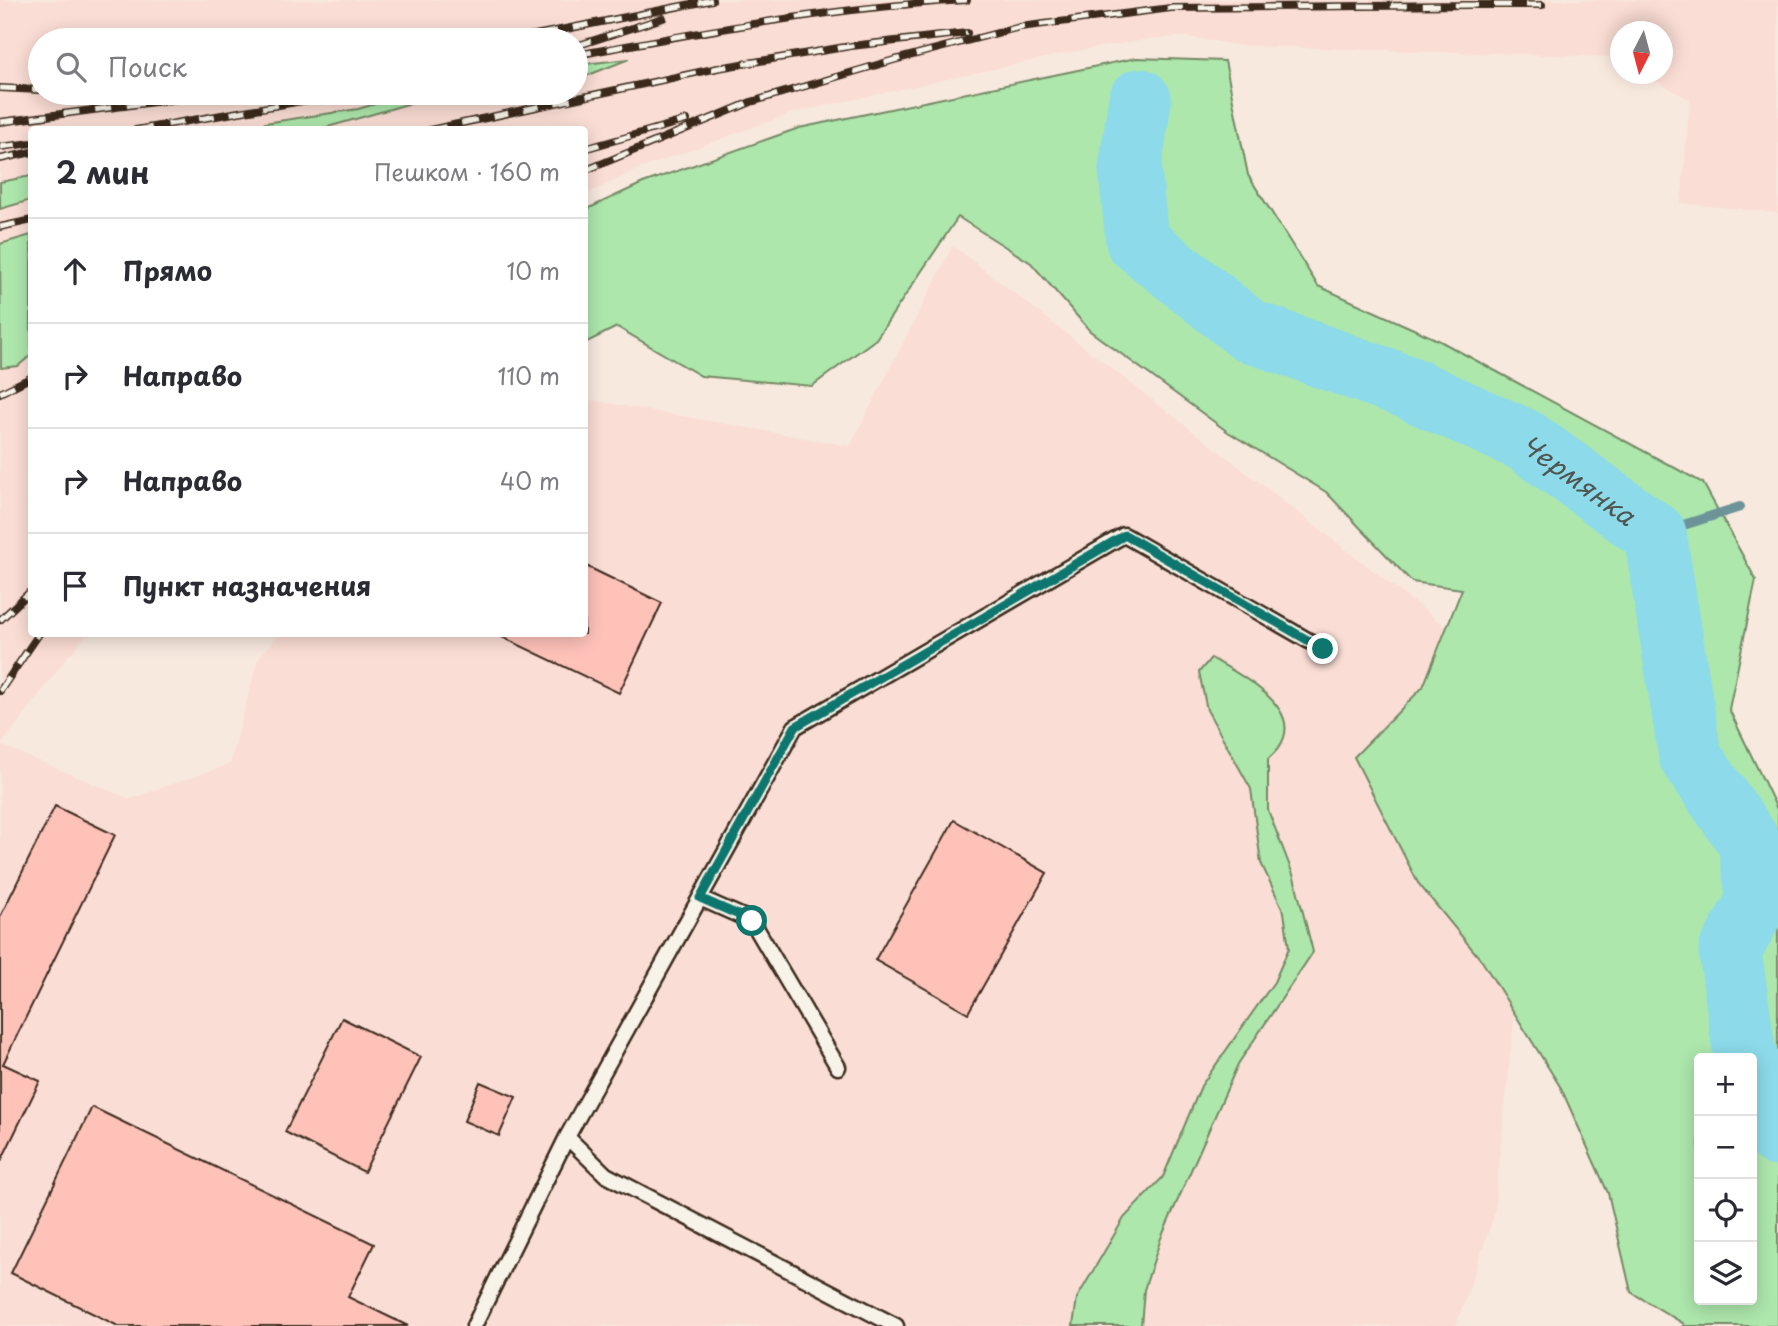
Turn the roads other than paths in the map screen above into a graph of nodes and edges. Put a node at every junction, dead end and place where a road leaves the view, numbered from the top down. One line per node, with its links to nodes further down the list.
1 (1323, 649): 2 (lane)
2 (700, 898): 3 (lane); 4 (lane)
3 (838, 1067)
4 (567, 1137): 5 (lane); 6 (lane)
5 (474, 1326)
6 (896, 1326)

